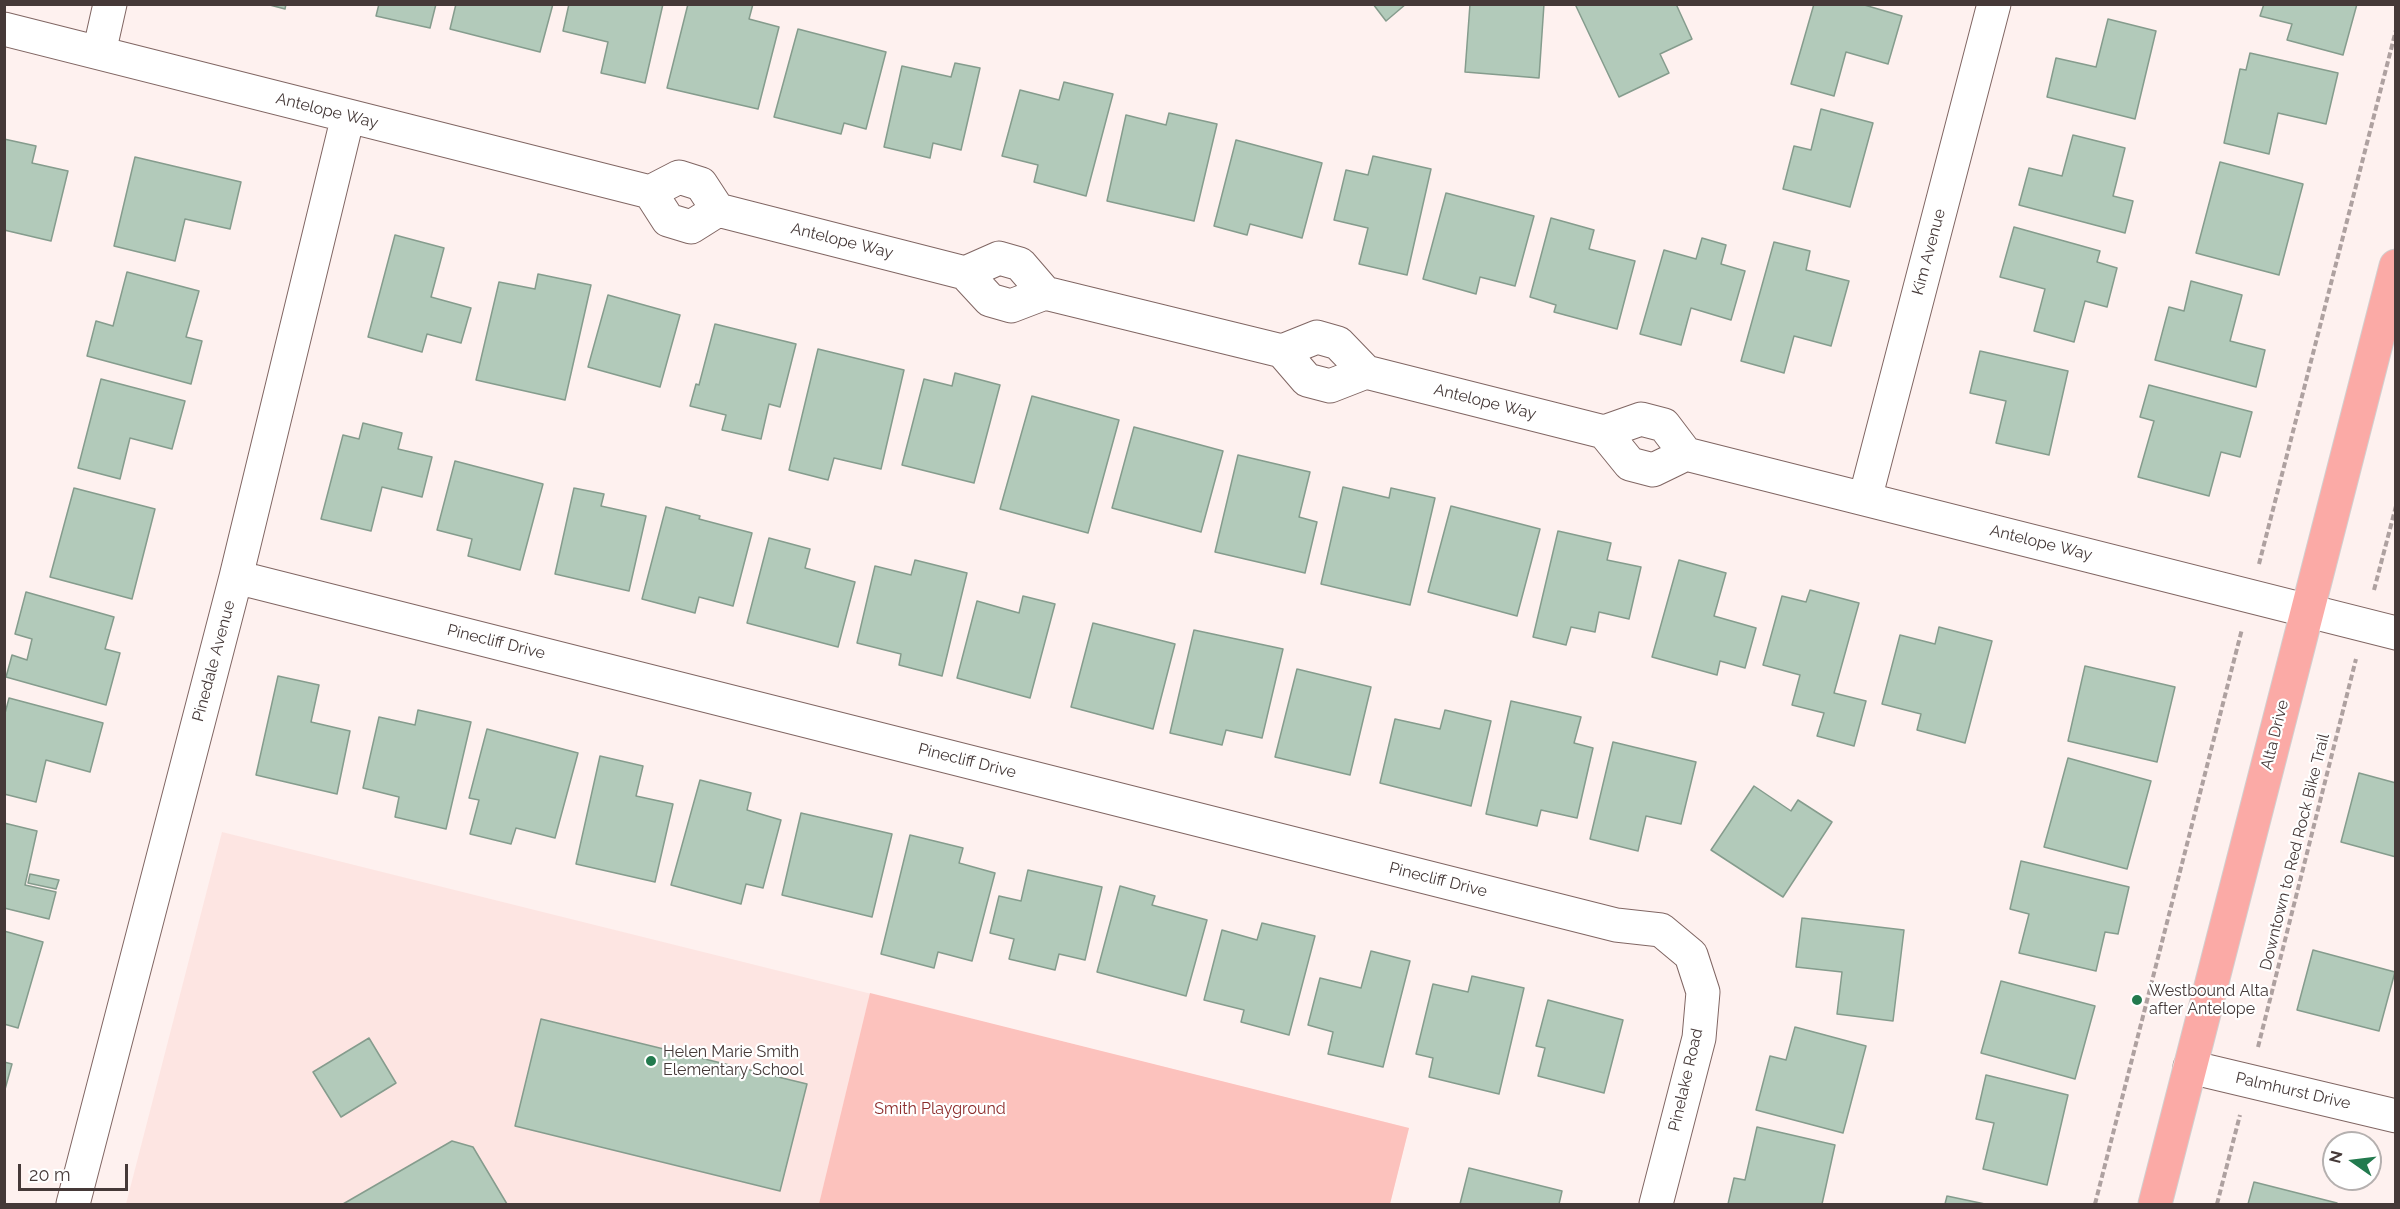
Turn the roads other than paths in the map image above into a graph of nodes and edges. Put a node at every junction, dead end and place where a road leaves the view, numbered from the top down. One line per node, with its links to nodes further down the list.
1 (110, 4): 4 (street)
2 (1994, 4): 9 (street, Kim Avenue)
3 (4, 29): 4 (street, Antelope Way)
4 (99, 53): 5 (street, Antelope Way)
5 (348, 116): 7 (street, Antelope Way); 10 (street, Pinedale Avenue)
6 (2396, 266): 11 (main road, Alta Drive)
7 (1604, 432): 8 (street); 8 (street)
8 (1686, 454): 9 (street, Antelope Way)
9 (1865, 499): 11 (street, Antelope Way)
10 (236, 576): 13 (street, Pinecliff Drive); 16 (street, Pinedale Avenue)
11 (2307, 610): 12 (street, Antelope Way); 14 (main road, Alta Drive)
12 (2380, 629)
13 (1691, 955): 17 (street, Pinelake Road)
14 (2190, 1067): 15 (street, Palmhurst Drive); 18 (main road, Alta Drive)
15 (2396, 1116)
16 (73, 1204)
17 (1656, 1204)
18 (2155, 1204)

